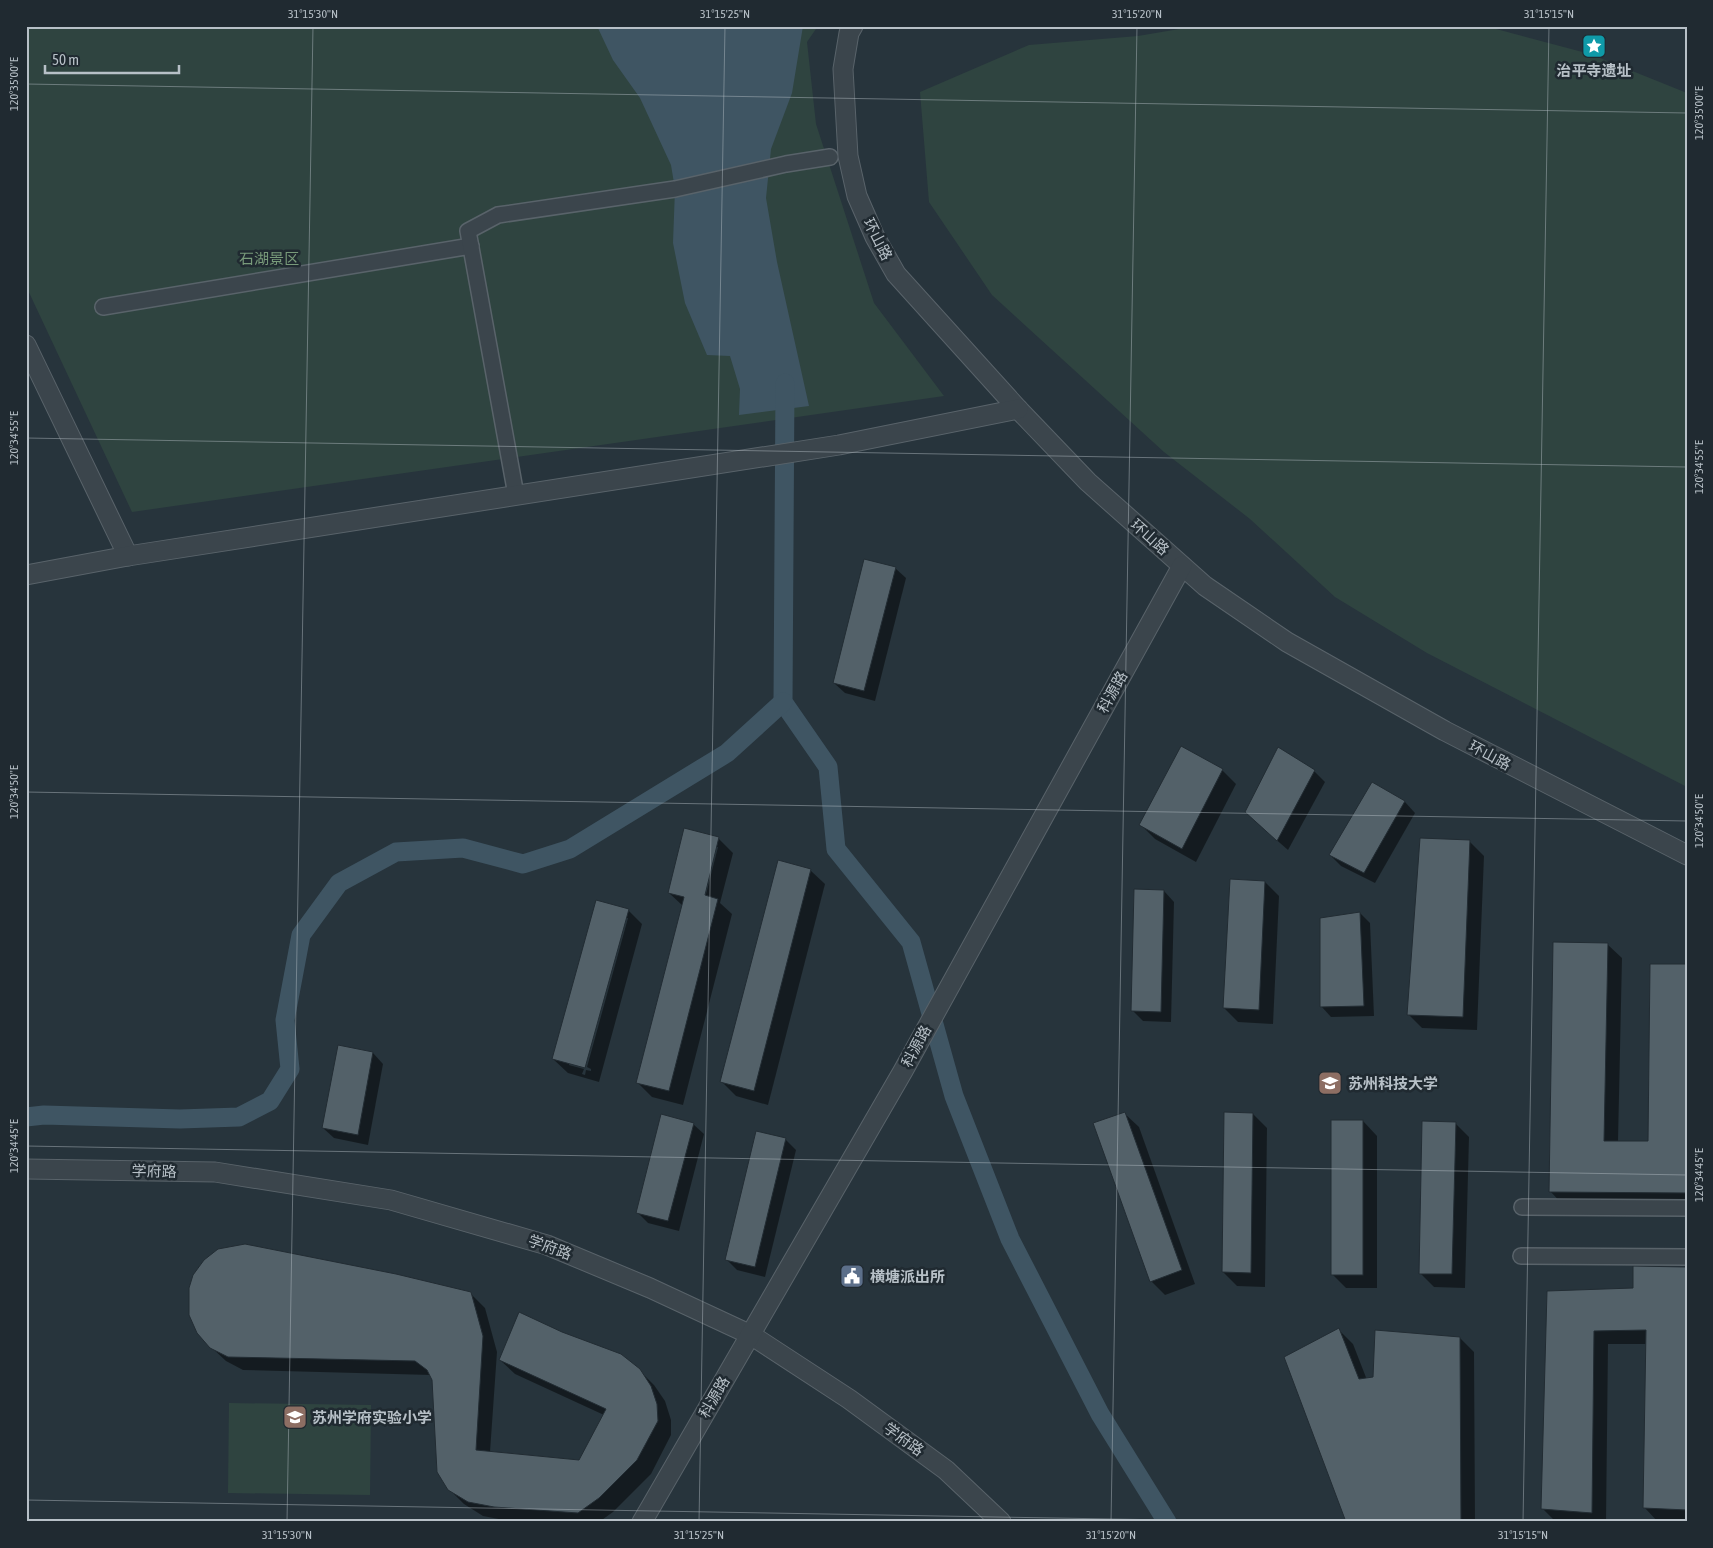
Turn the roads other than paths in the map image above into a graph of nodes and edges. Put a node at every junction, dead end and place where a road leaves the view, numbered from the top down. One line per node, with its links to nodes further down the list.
1 (853, 26): 6 (street, 环山路)
2 (830, 157): 3 (street)
3 (471, 246): 4 (street); 7 (street)
4 (103, 307)
5 (26, 345): 8 (street)
6 (1018, 409): 7 (street); 9 (street, 环山路)
7 (516, 495): 8 (street)
8 (128, 556): 10 (street)
9 (1182, 566): 11 (street, 环山路); 17 (street, 科源路)
10 (26, 575)
11 (1687, 855)
12 (26, 1169): 17 (street, 学府路)
13 (1522, 1207): 14 (street)
14 (1687, 1208)
15 (1522, 1256): 16 (street)
16 (1687, 1257)
17 (751, 1335): 18 (street, 科源路); 19 (street, 学府路)
18 (642, 1522)
19 (1001, 1522)

